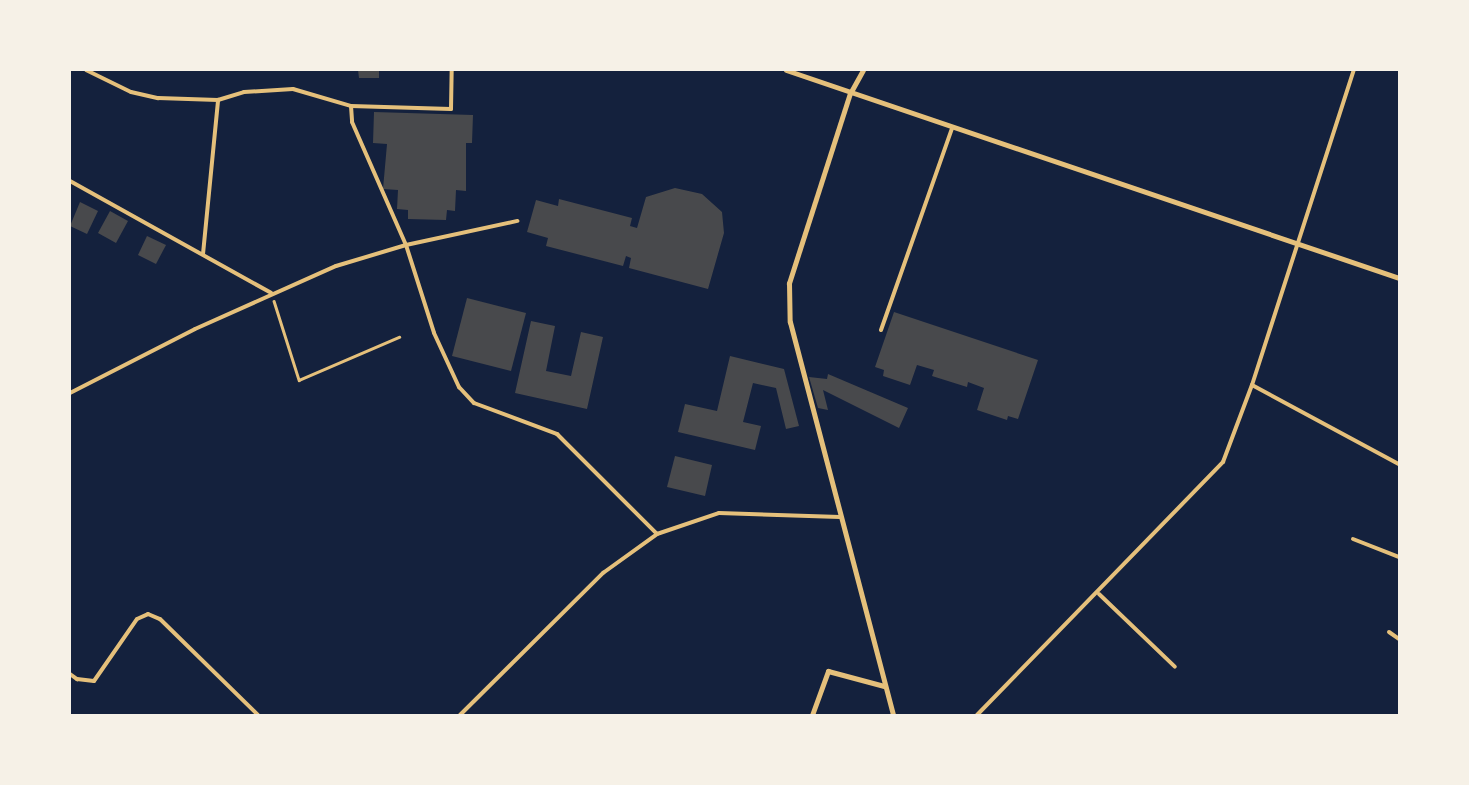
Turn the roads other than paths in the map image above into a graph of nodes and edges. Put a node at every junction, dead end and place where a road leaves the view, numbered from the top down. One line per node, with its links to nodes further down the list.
1 (86, 70): 7 (lane)
2 (452, 70): 8 (lane)
3 (786, 70): 6 (street)
4 (863, 70): 6 (street)
5 (1354, 70): 13 (lane)
6 (850, 93): 9 (street); 21 (street)
7 (218, 100): 8 (lane); 14 (lane)
8 (351, 106): 12 (lane)
9 (952, 128): 13 (street); 17 (lane)
10 (70, 181): 14 (lane)
11 (517, 221): 12 (lane)
12 (406, 245): 16 (lane); 22 (lane)
13 (1298, 245): 15 (street); 18 (lane)
14 (203, 254): 16 (lane)
15 (1399, 278)
16 (271, 293): 19 (lane)
17 (882, 330)
18 (1252, 385): 20 (lane); 25 (lane)
19 (70, 393)
20 (1399, 464)
21 (840, 517): 22 (lane); 30 (street)
22 (657, 534): 32 (lane)
23 (1354, 538): 24 (lane)
24 (1399, 557)
25 (1099, 594): 28 (lane); 35 (lane)
26 (1389, 632): 27 (lane)
27 (1399, 639)
28 (1175, 668)
29 (70, 674): 31 (lane)
30 (884, 686): 33 (street); 34 (street)
31 (258, 715)
32 (460, 715)
33 (812, 715)
34 (892, 715)
35 (977, 715)

